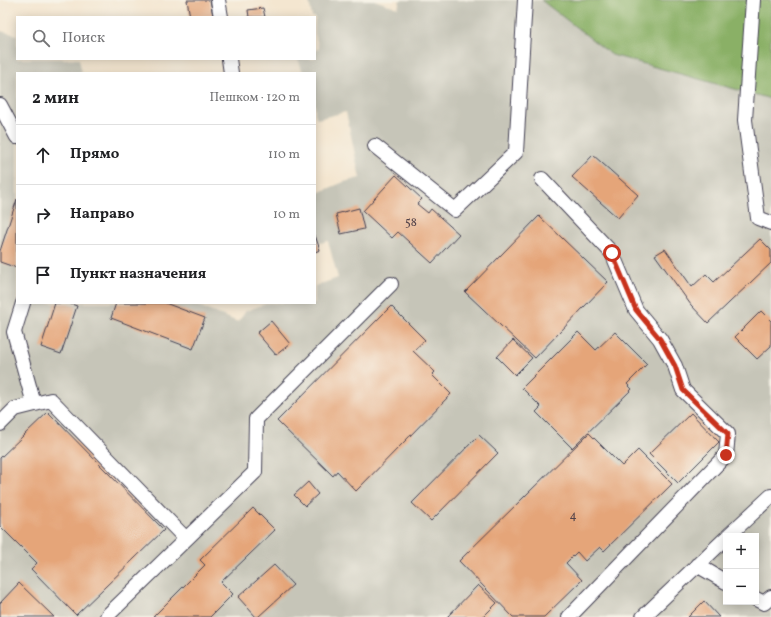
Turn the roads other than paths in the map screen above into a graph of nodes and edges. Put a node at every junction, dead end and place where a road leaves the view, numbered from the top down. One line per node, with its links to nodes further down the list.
1 (218, 0): 4 (street)
2 (525, 0): 9 (street)
3 (753, 0): 11 (street)
4 (221, 16)
5 (229, 60): 6 (street)
6 (231, 72)
7 (0, 105): 8 (street)
8 (16, 135)
9 (375, 146)
10 (542, 180): 25 (street)
11 (771, 223)
12 (390, 284): 18 (street)
13 (23, 304): 14 (street)
14 (34, 404): 15 (street); 18 (street)
15 (0, 424)
16 (771, 496): 17 (street)
17 (731, 533)
18 (186, 539): 24 (street)
19 (723, 541): 20 (street)
20 (697, 565): 21 (street); 26 (street)
21 (723, 580)
22 (771, 597): 23 (street)
23 (759, 600)
24 (107, 617)
25 (569, 617)
26 (643, 617)

